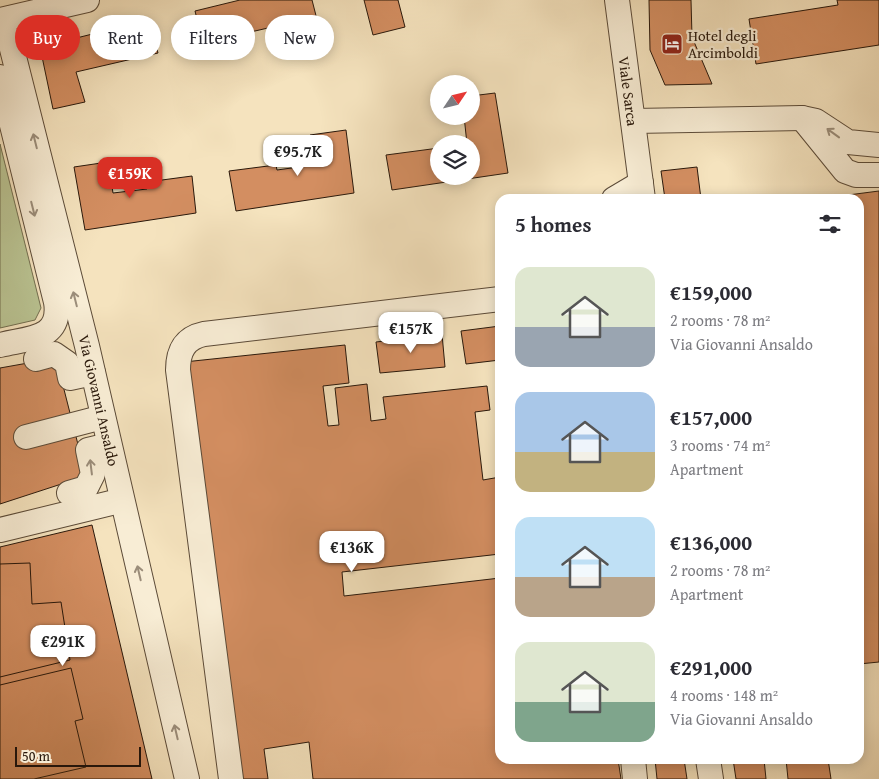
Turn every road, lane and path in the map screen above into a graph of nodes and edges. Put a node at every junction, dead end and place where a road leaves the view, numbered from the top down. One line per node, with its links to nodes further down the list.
1 (87, 0): 3 (street)
2 (617, 0): 7 (street, Viale Sarca)
3 (0, 20)
4 (0, 24): 14 (street, Via Giovanni Ansaldo, one-way to 4)
5 (0, 77): 12 (street, one-way to 12)
6 (802, 118): 7 (street); 8 (street, one-way to 6); 9 (street)
7 (633, 121): 10 (street, Viale Sarca)
8 (879, 145)
9 (879, 174)
10 (642, 191)
11 (495, 300): 26 (street)
12 (45, 334): 13 (street); 14 (street)
13 (0, 345)
14 (87, 346): 16 (street, Via Giovanni Ansaldo)
15 (36, 359): 16 (street)
16 (93, 373): 17 (street, Via Giovanni Ansaldo)
17 (103, 417): 18 (street); 19 (street, Via Giovanni Ansaldo)
18 (26, 437)
19 (109, 444): 20 (street, one-way to 19); 25 (street, Via Giovanni Ansaldo, one-way to 19)
20 (69, 493)
21 (111, 503): 22 (street)
22 (0, 530)
23 (634, 764): 27 (street)
24 (708, 764): 28 (street)
25 (187, 779)
26 (231, 779)
27 (636, 779)
28 (710, 779)

